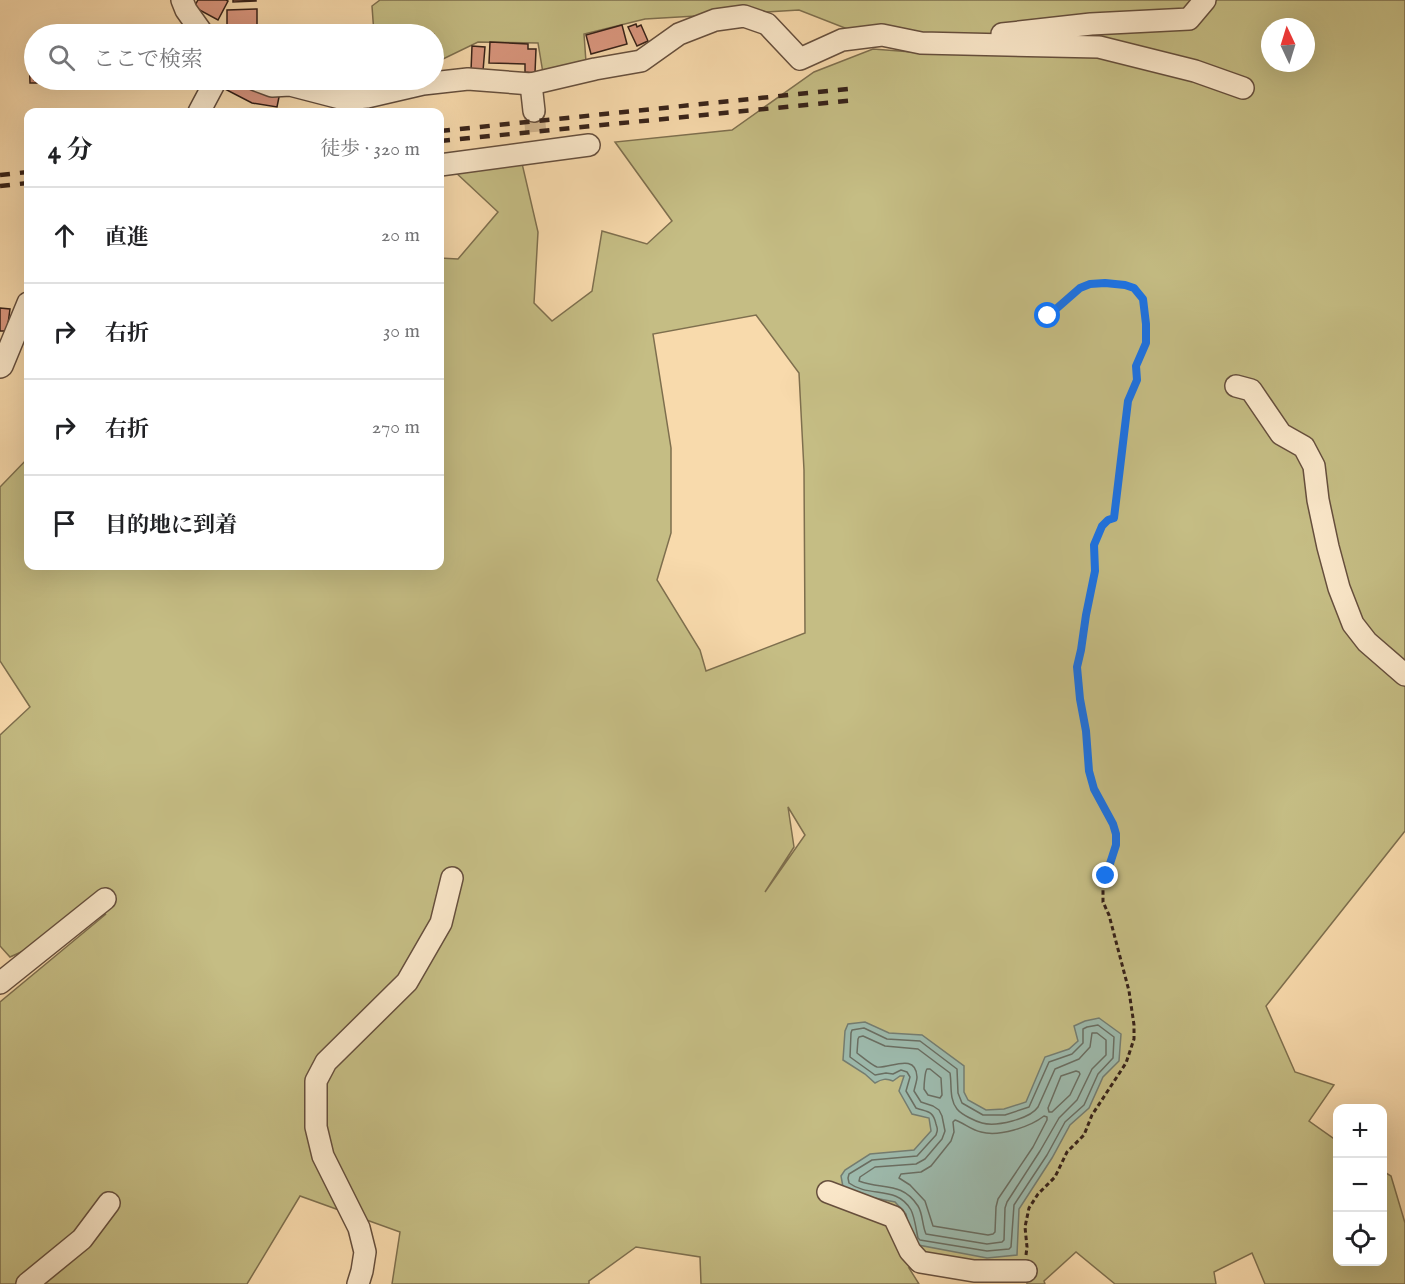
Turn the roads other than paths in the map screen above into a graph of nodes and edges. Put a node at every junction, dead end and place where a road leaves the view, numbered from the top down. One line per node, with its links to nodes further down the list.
1 (182, 0): 3 (street)
2 (1205, 0): 4 (street)
3 (196, 24)
4 (921, 43): 6 (street); 7 (street)
5 (444, 82): 6 (street)
6 (531, 84): 12 (street)
7 (1243, 88)
8 (211, 90): 11 (street)
9 (309, 90): 10 (street)
10 (397, 90)
11 (201, 108)
12 (534, 111)
13 (589, 145): 14 (street)
14 (444, 164)
15 (24, 313): 16 (street)
16 (0, 367)
17 (1236, 386): 18 (street)
18 (1405, 675)
19 (452, 878): 26 (street)
20 (105, 899): 21 (street)
21 (0, 983)
22 (828, 1192): 24 (street)
23 (110, 1203): 25 (street)
24 (1026, 1274)
25 (27, 1284)
26 (358, 1284)

